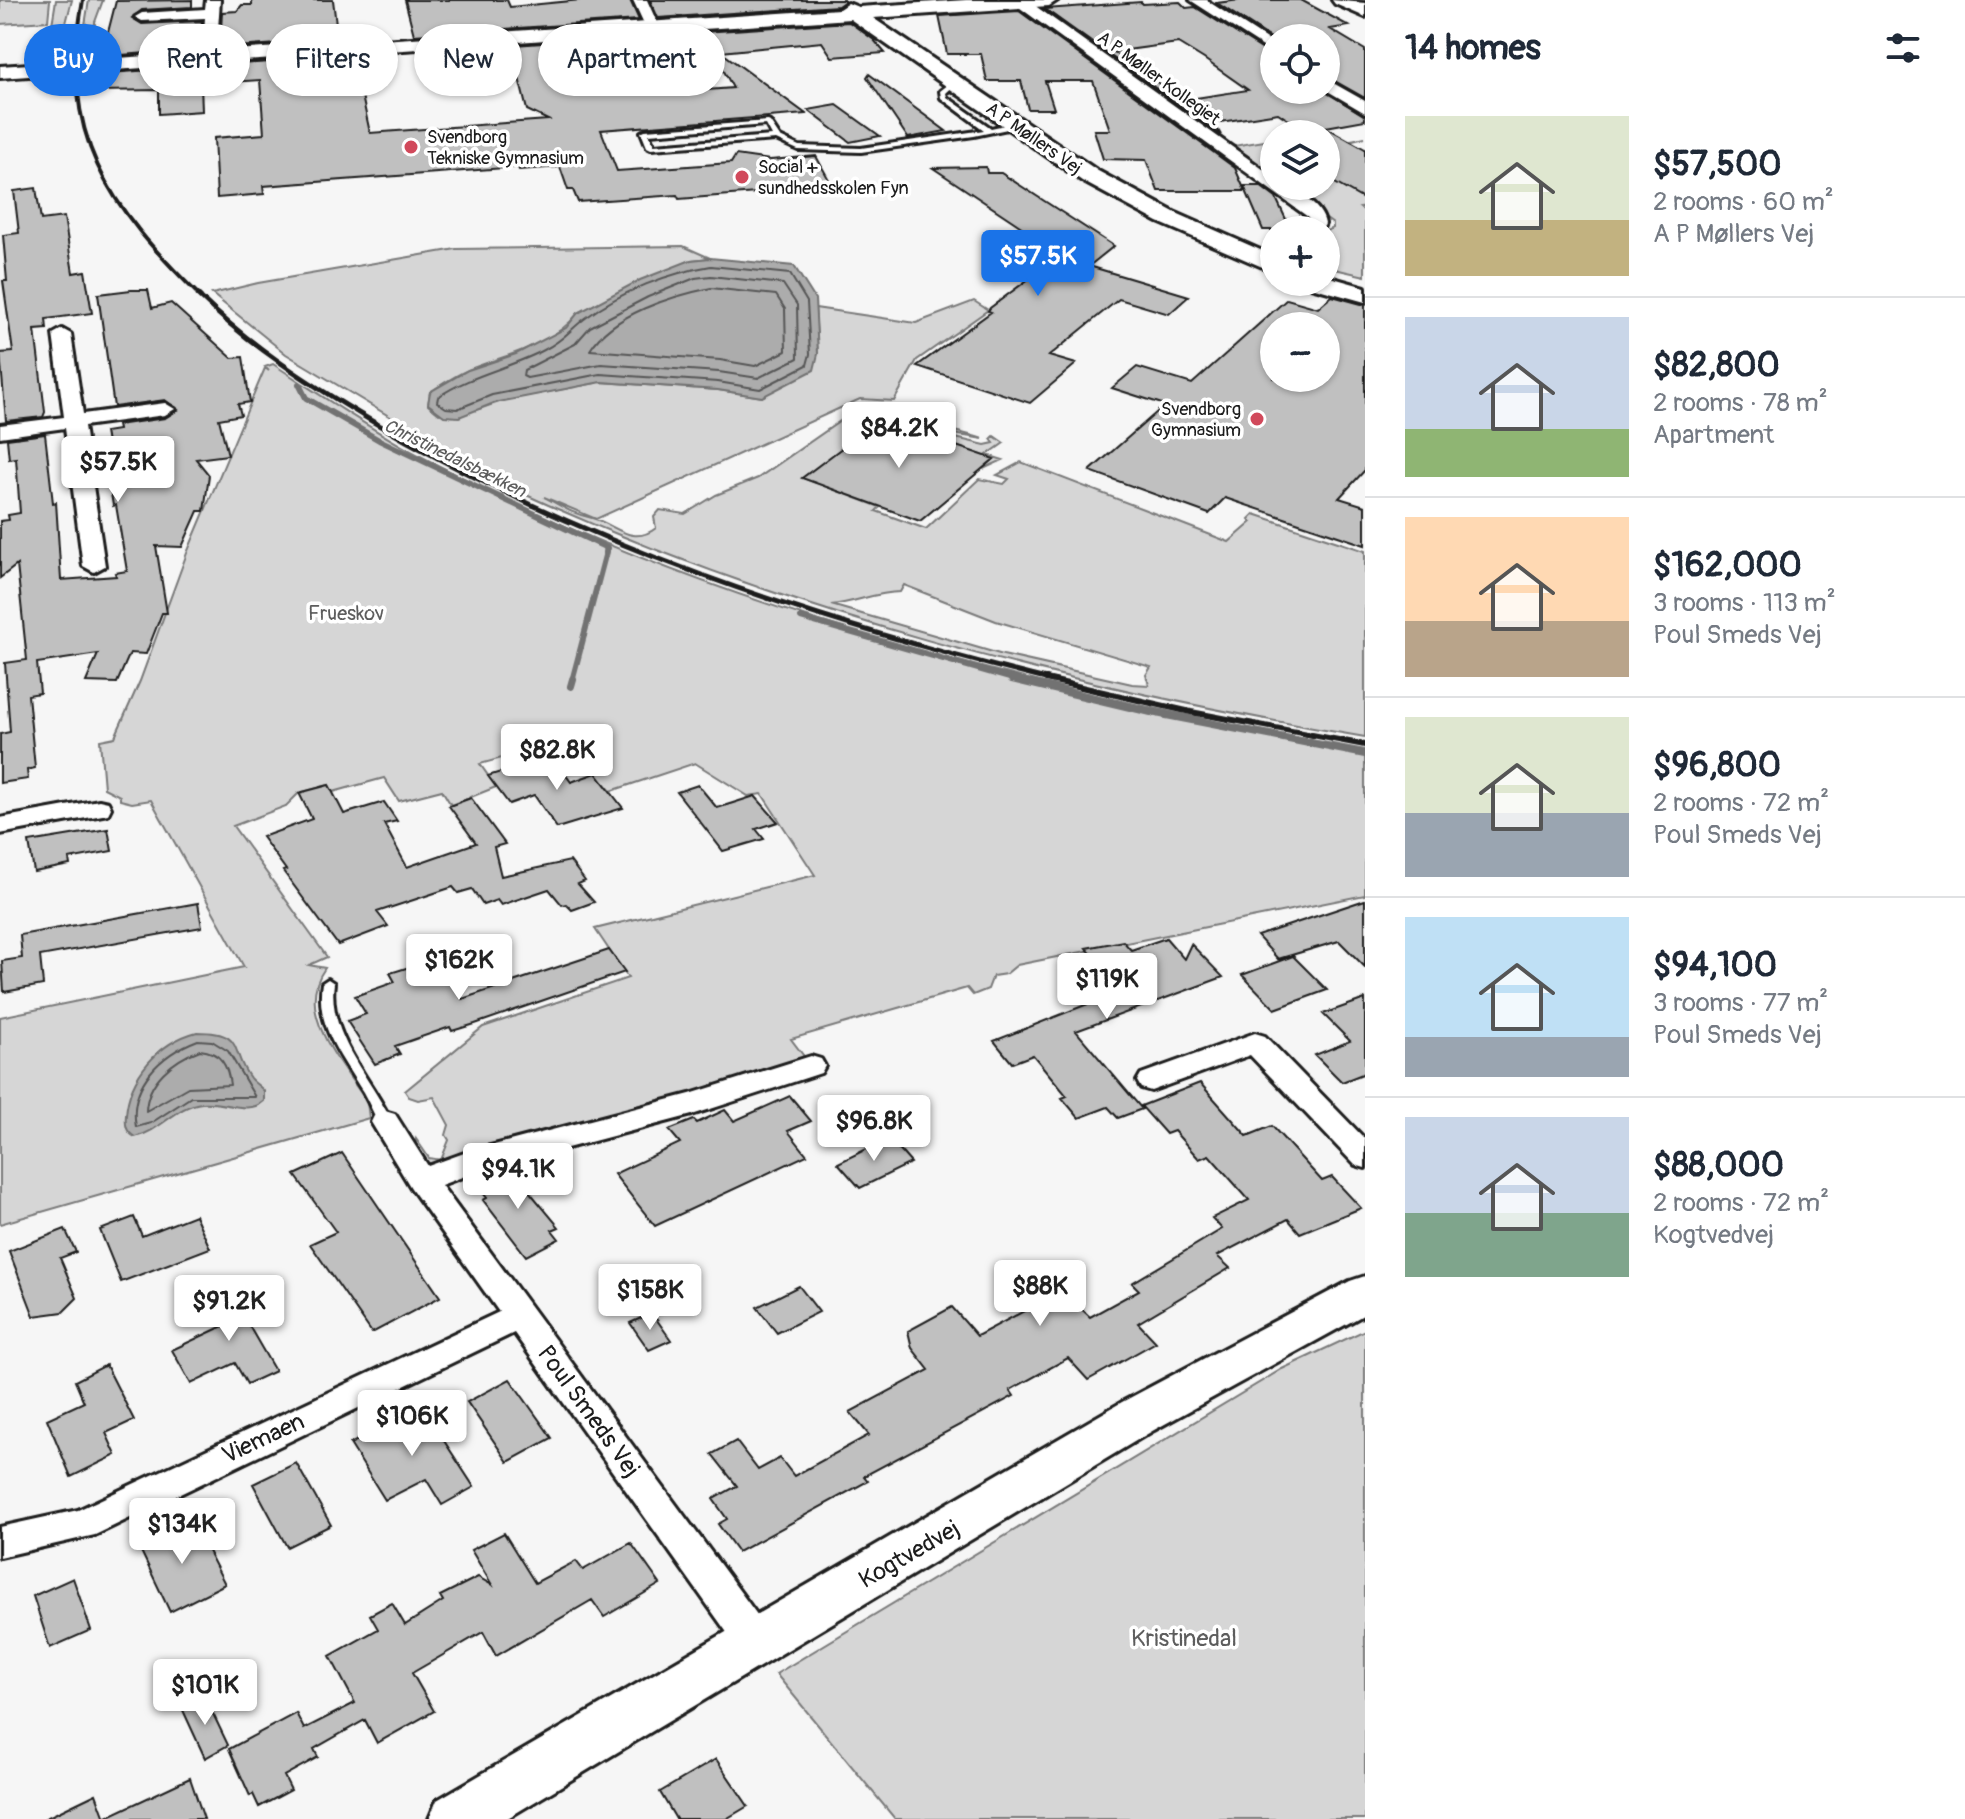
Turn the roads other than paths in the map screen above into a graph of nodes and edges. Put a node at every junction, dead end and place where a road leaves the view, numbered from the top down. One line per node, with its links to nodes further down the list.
1 (640, 0): 10 (street)
2 (1049, 0): 5 (street)
3 (1197, 0): 13 (street)
4 (1342, 0): 8 (main road)
5 (1021, 2): 7 (street); 23 (street, A P Møller Kollegiet)
6 (213, 7): 9 (street)
7 (846, 7): 11 (street); 17 (street, A P Møllers Vej)
8 (1365, 11)
9 (142, 17)
10 (651, 24)
11 (681, 24)
12 (538, 35): 14 (street)
13 (1260, 41)
14 (250, 55)
15 (138, 63): 16 (street)
16 (0, 72)
17 (955, 82): 20 (street, A P Møllers Vej); 21 (lane)
18 (1340, 92): 19 (street)
19 (1365, 108)
20 (1014, 125): 21 (lane); 26 (street, A P Møllers Vej)
21 (991, 131): 22 (lane)
22 (777, 138): 22 (lane)
23 (1260, 175)
24 (1295, 200): 25 (street, A P Møller Kollegiet)
25 (1316, 216)
26 (1260, 257)
27 (1340, 282): 29 (street)
28 (1340, 288): 30 (street)
29 (1365, 289)
30 (1365, 295)
31 (62, 334): 33 (street)
32 (165, 409): 33 (street)
33 (75, 421): 34 (street); 35 (street)
34 (0, 431)
35 (94, 566)
36 (99, 808): 37 (street)
37 (0, 826)
38 (328, 983): 41 (lane)
39 (811, 1066): 43 (street)
40 (1151, 1081): 42 (street)
41 (385, 1122): 43 (street, Poul Smeds Vej)
42 (1365, 1157)
43 (421, 1180): 45 (street, Poul Smeds Vej)
44 (1365, 1293): 47 (street, Kogtvedvej)
45 (520, 1316): 46 (street, Viemaen); 47 (street, Poul Smeds Vej)
46 (0, 1542)
47 (756, 1643): 48 (street, Kogtvedvej)
48 (456, 1819)

